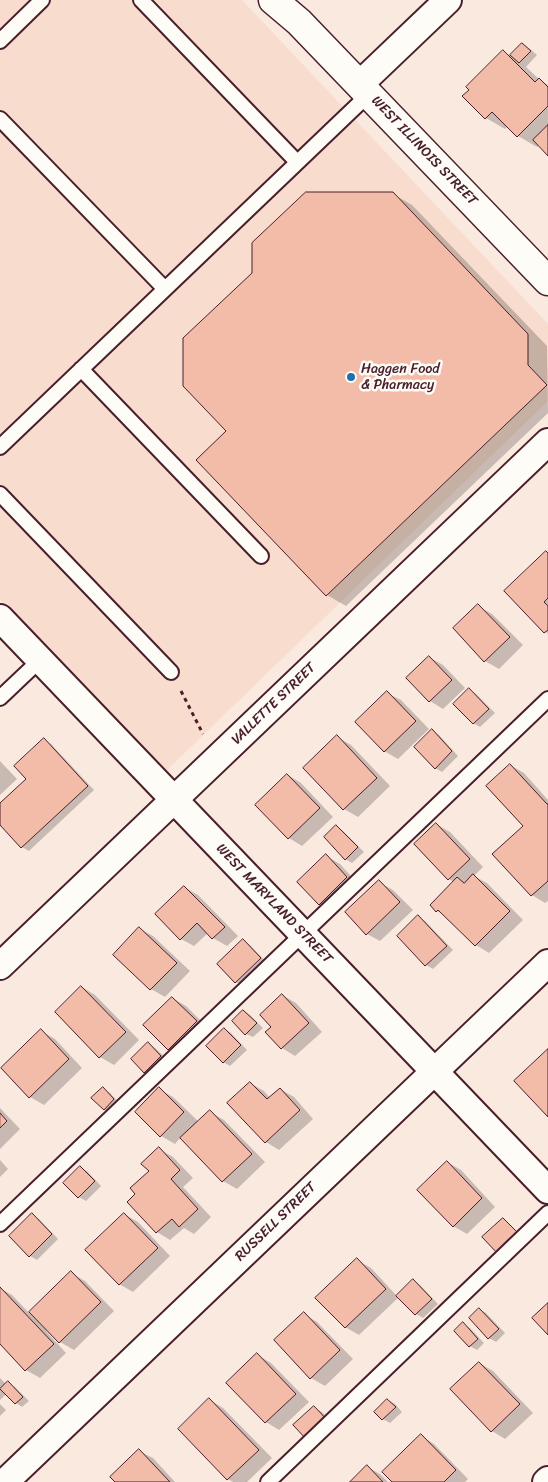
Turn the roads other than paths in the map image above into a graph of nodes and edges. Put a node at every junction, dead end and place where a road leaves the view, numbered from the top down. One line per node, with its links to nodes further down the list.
1 (42, 0): 6 (lane)
2 (141, 0): 9 (lane)
3 (273, 0): 5 (main road, WEST ILLINOIS STREET)
4 (448, 0): 7 (street)
5 (292, 11): 7 (main road, WEST ILLINOIS STREET)
6 (0, 41)
7 (364, 89): 9 (lane); 10 (main road, WEST ILLINOIS STREET)
8 (0, 119): 11 (lane)
9 (297, 162): 11 (lane)
10 (548, 281)
11 (165, 289): 12 (lane)
12 (81, 369): 14 (lane); 16 (lane)
13 (548, 442): 22 (street, VALLETTE STREET)
14 (0, 447)
15 (0, 494): 19 (lane)
16 (261, 556)
17 (0, 618): 18 (street, WEST MARYLAND STREET)
18 (40, 660): 20 (lane); 22 (street, WEST MARYLAND STREET)
19 (171, 672)
20 (0, 698)
21 (548, 699): 23 (lane)
22 (174, 800): 23 (street, WEST MARYLAND STREET); 25 (street, VALLETTE STREET)
23 (302, 934): 26 (street, WEST MARYLAND STREET); 29 (lane)
24 (548, 963): 26 (street, RUSSELL STREET)
25 (0, 966)
26 (434, 1071): 27 (street, WEST MARYLAND STREET); 30 (street, RUSSELL STREET)
27 (548, 1190)
28 (548, 1213): 31 (lane)
29 (0, 1224)
30 (5, 1482)
31 (268, 1482)

